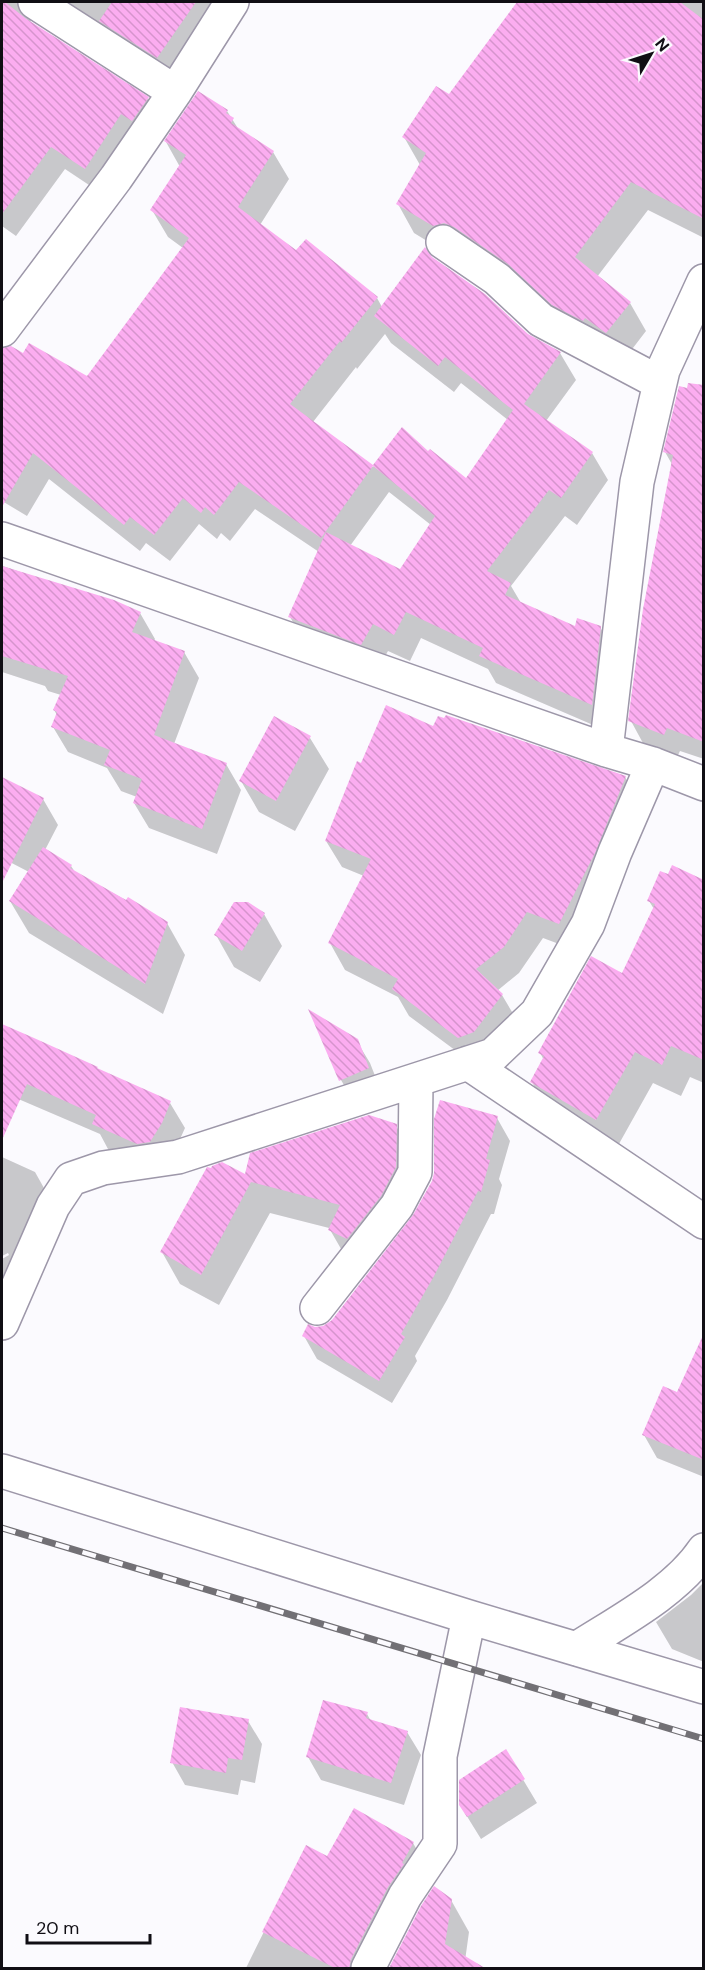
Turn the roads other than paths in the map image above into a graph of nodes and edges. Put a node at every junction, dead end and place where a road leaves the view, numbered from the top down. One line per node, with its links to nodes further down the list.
1 (35, 2): 3 (street)
2 (232, 2): 3 (street)
3 (175, 92): 6 (street)
4 (443, 242): 7 (street)
5 (704, 281): 7 (street)
6 (2, 330)
7 (660, 383): 9 (street)
8 (2, 539): 9 (street)
9 (606, 750): 10 (street)
10 (653, 764): 11 (street); 12 (street)
11 (704, 784)
12 (468, 1063): 13 (street); 14 (street)
13 (416, 1080): 15 (street); 16 (street)
14 (704, 1222)
15 (317, 1308)
16 (2, 1323)
17 (2, 1472): 19 (street)
18 (704, 1550): 20 (street)
19 (470, 1617): 20 (street); 22 (street)
20 (576, 1649): 21 (street)
21 (704, 1687)
22 (368, 1968)

